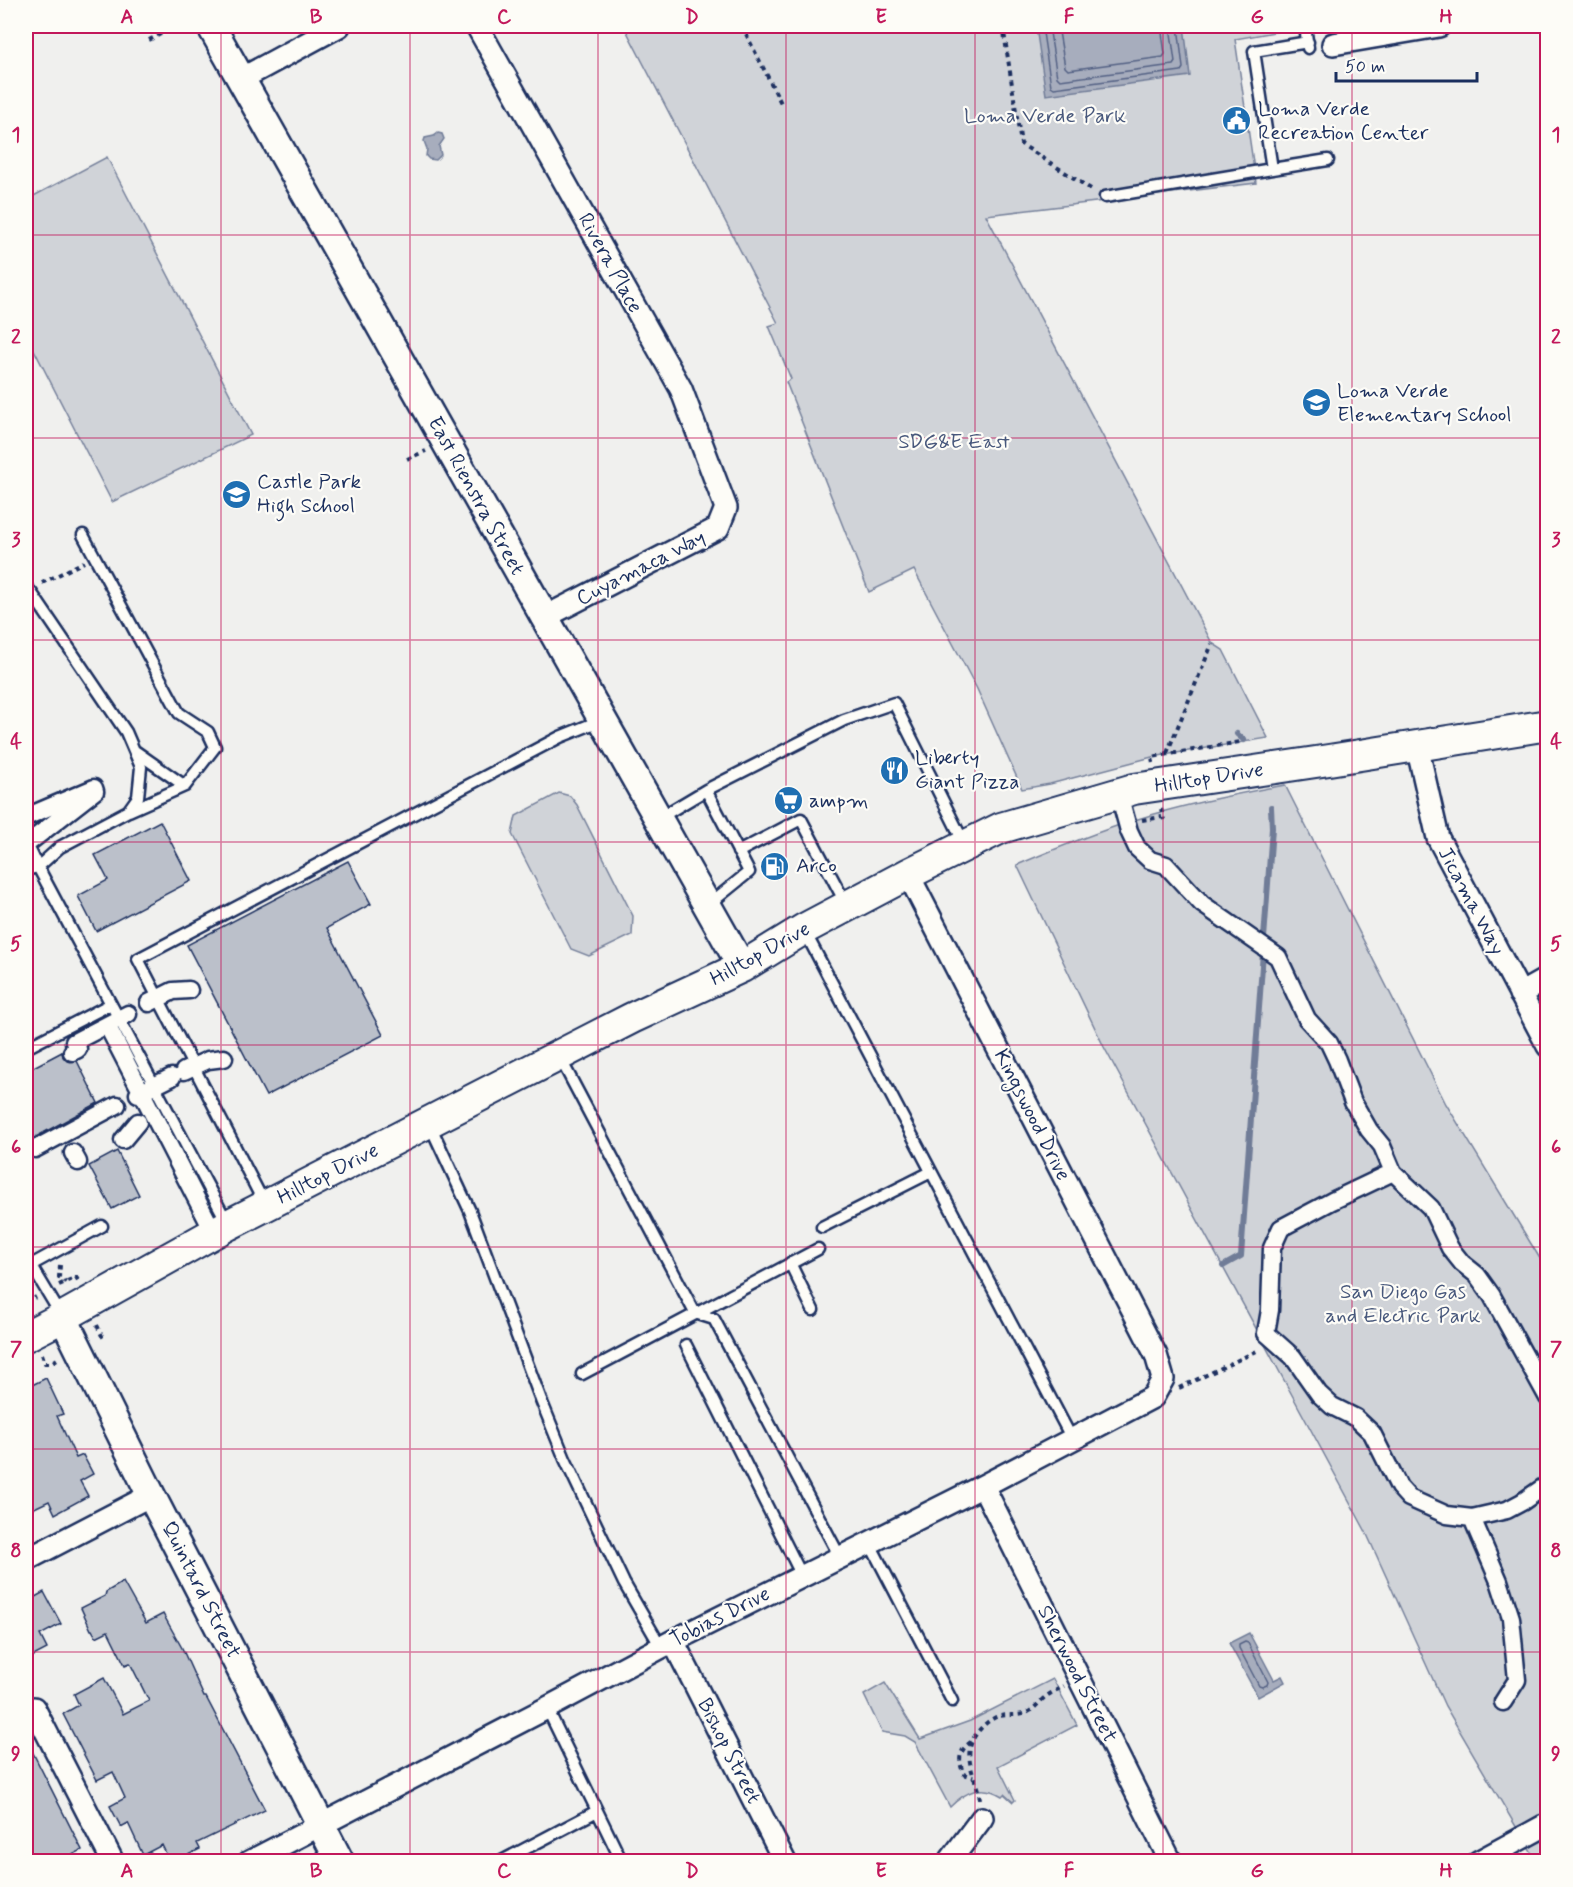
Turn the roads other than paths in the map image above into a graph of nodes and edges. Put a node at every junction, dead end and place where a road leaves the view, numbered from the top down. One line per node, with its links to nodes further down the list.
1 (211, 26): 7 (street, East Rienstra Street)
2 (339, 26): 7 (street)
3 (477, 26): 11 (street, Rivera Place)
4 (1305, 26): 9 (lane)
5 (1439, 26): 6 (street)
6 (1334, 44)
7 (241, 79): 14 (street, East Rienstra Street)
8 (1328, 160): 9 (lane)
9 (1272, 169): 10 (lane)
10 (1105, 198)
11 (726, 508): 14 (street, Cuyamaca Way)
12 (83, 535): 19 (lane)
13 (26, 587): 18 (lane)
14 (544, 617): 15 (street, East Rienstra Street)
15 (602, 720): 24 (street, East Rienstra Street); 38 (lane)
16 (1548, 725): 17 (main road, Hilltop Drive)
17 (1417, 746): 21 (main road, Hilltop Drive); 37 (street, Jicama Way)
18 (134, 751): 19 (lane); 22 (lane)
19 (184, 786): 22 (lane)
20 (706, 790): 24 (lane); 26 (lane); 27 (lane)
21 (1119, 794): 26 (main road, Hilltop Drive); 53 (street)
22 (128, 812): 28 (lane)
23 (26, 817): 25 (street)
24 (657, 819): 32 (street, East Rienstra Street)
25 (26, 843): 28 (lane)
26 (965, 846): 30 (main road, Hilltop Drive)
27 (738, 852): 31 (lane); 32 (lane)
28 (38, 867): 29 (lane); 39 (lane)
29 (26, 870)
30 (908, 874): 31 (main road, Hilltop Drive); 66 (street, Kingswood Drive)
31 (847, 906): 33 (main road, Hilltop Drive)
32 (707, 907): 34 (street, East Rienstra Street)
33 (804, 929): 34 (main road, Hilltop Drive); 52 (lane)
34 (742, 967): 43 (main road, Hilltop Drive)
35 (1548, 978): 37 (street)
36 (189, 990): 38 (street)
37 (1520, 994): 40 (street, Jicama Way)
38 (154, 1000): 45 (lane)
39 (116, 1015): 41 (lane); 42 (street); 46 (street)
40 (1548, 1046)
41 (26, 1048)
42 (72, 1052)
43 (559, 1056): 49 (main road, Hilltop Drive); 62 (lane)
44 (224, 1058): 45 (street)
45 (183, 1072): 46 (street); 54 (lane)
46 (145, 1091): 57 (street)
47 (108, 1107): 51 (street)
48 (138, 1122): 50 (street)
49 (429, 1122): 54 (main road, Hilltop Drive); 78 (lane)
50 (123, 1140)
51 (35, 1149)
52 (932, 1172): 56 (lane); 69 (lane)
53 (1394, 1172): 68 (street); 73 (street)
54 (266, 1206): 57 (main road, Hilltop Drive)
55 (102, 1226): 60 (lane)
56 (822, 1227)
57 (221, 1229): 63 (main road, Hilltop Drive)
58 (818, 1249): 59 (lane)
59 (790, 1263): 61 (lane); 62 (lane)
60 (28, 1267): 63 (lane)
61 (813, 1310)
62 (695, 1313): 67 (lane); 75 (lane)
63 (63, 1317): 64 (main road, Hilltop Drive); 72 (street, Quintard Street)
64 (26, 1336)
65 (686, 1345): 77 (lane)
66 (1156, 1355): 69 (street, Tobias Drive)
67 (582, 1374)
68 (1548, 1398)
69 (1072, 1439): 71 (street, Tobias Drive)
70 (1548, 1484): 73 (street)
71 (983, 1486): 74 (street, Tobias Drive); 94 (street, Sherwood Street)
72 (151, 1495): 76 (street); 85 (street, Quintard Street)
73 (1472, 1518): 80 (street)
74 (870, 1542): 75 (street, Tobias Drive); 79 (lane)
75 (840, 1557): 77 (street, Tobias Drive)
76 (26, 1560)
77 (802, 1576): 78 (street, Tobias Drive)
78 (667, 1644): 82 (street, Tobias Drive); 92 (street, Bishop Street)
79 (952, 1701)
80 (1503, 1701)
81 (34, 1708): 87 (street)
82 (547, 1708): 83 (lane); 85 (street, Tobias Drive)
83 (597, 1811): 90 (lane); 91 (lane)
84 (982, 1818): 93 (street)
85 (322, 1824): 88 (street, Tobias Drive); 89 (street, Quintard Street)
86 (1546, 1829): 95 (street)
87 (113, 1862)
88 (249, 1862)
89 (340, 1862)
90 (500, 1862)
91 (622, 1862)
92 (785, 1862)
93 (949, 1862)
94 (1171, 1862)
95 (1478, 1862)

